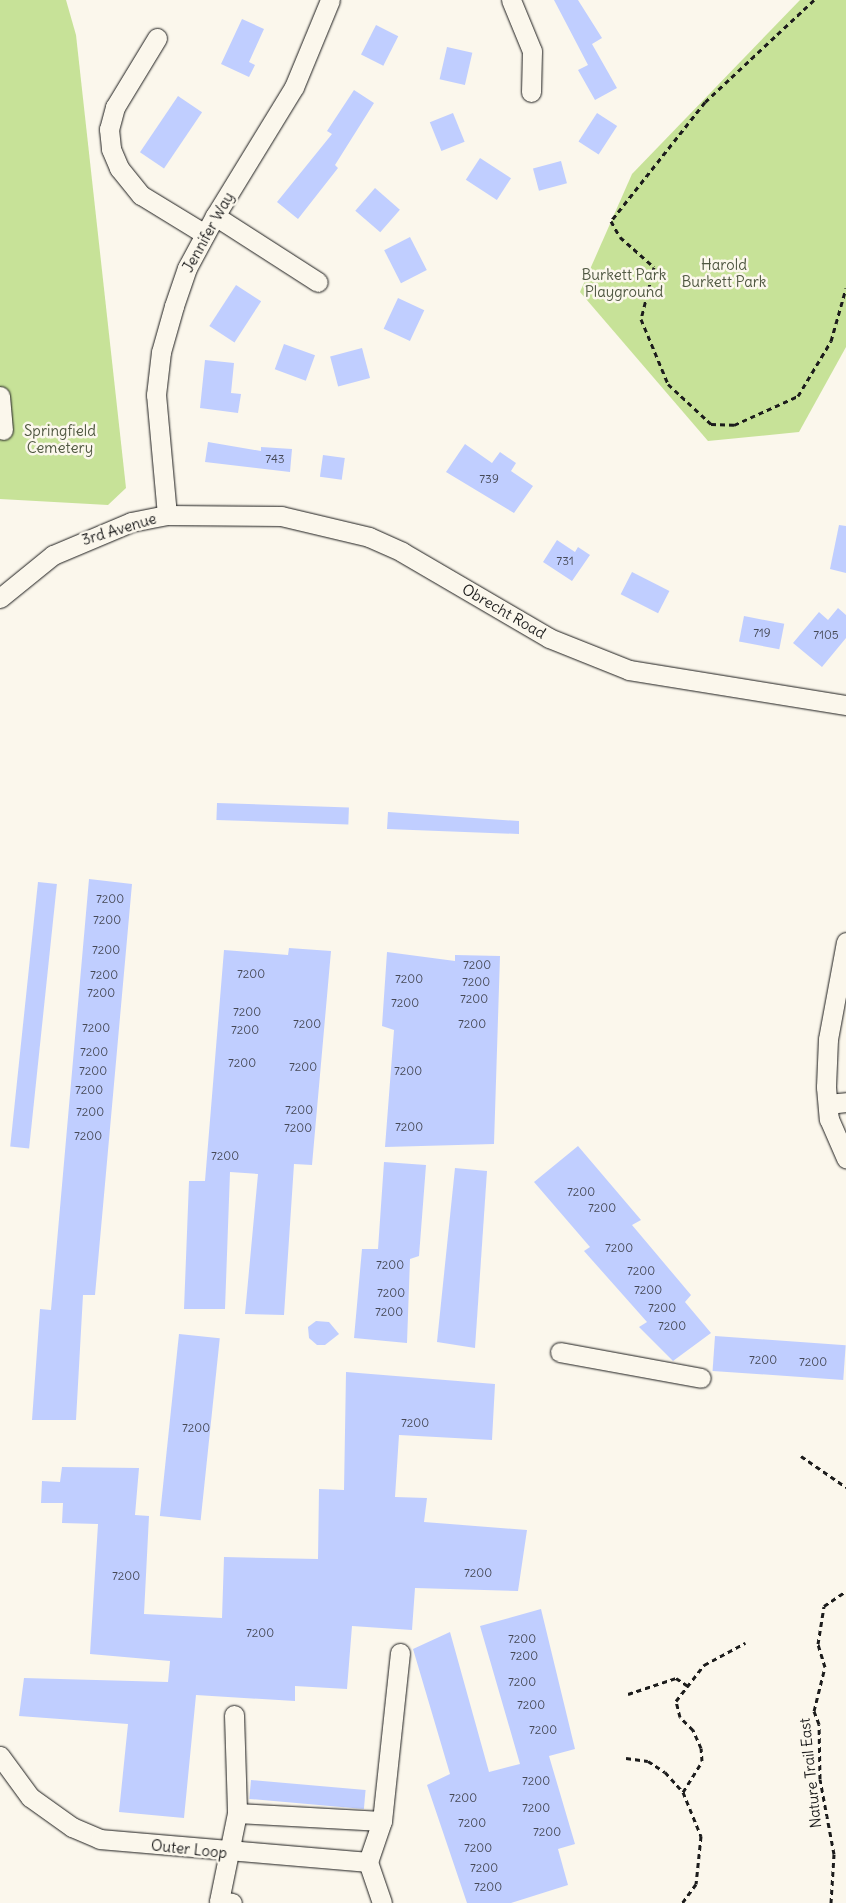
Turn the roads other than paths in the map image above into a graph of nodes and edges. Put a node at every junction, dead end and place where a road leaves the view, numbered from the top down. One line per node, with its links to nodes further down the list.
1 (330, 0): 5 (street, Jennifer Way)
2 (511, 0): 4 (street)
3 (157, 38): 6 (street)
4 (531, 92)
5 (215, 216): 6 (street, Jennifer Way); 7 (street)
6 (205, 234): 10 (street, Jennifer Way)
7 (318, 282)
8 (0, 396): 9 (street)
9 (3, 430)
10 (167, 515): 11 (street, 3rd Avenue); 12 (street, Obrecht Road)
11 (4, 586)
12 (846, 705)
13 (846, 942): 14 (street)
14 (837, 1103): 15 (street)
15 (846, 1158)
16 (560, 1352): 17 (street)
17 (701, 1378)
18 (400, 1653): 22 (street)
19 (234, 1715): 21 (street)
20 (0, 1756): 23 (street, Outer Loop)
21 (237, 1813): 22 (street); 23 (street)
22 (382, 1820): 24 (street)
23 (231, 1853): 24 (street, Outer Loop); 25 (street)
24 (368, 1862): 26 (street)
25 (232, 1903)
26 (382, 1903)

